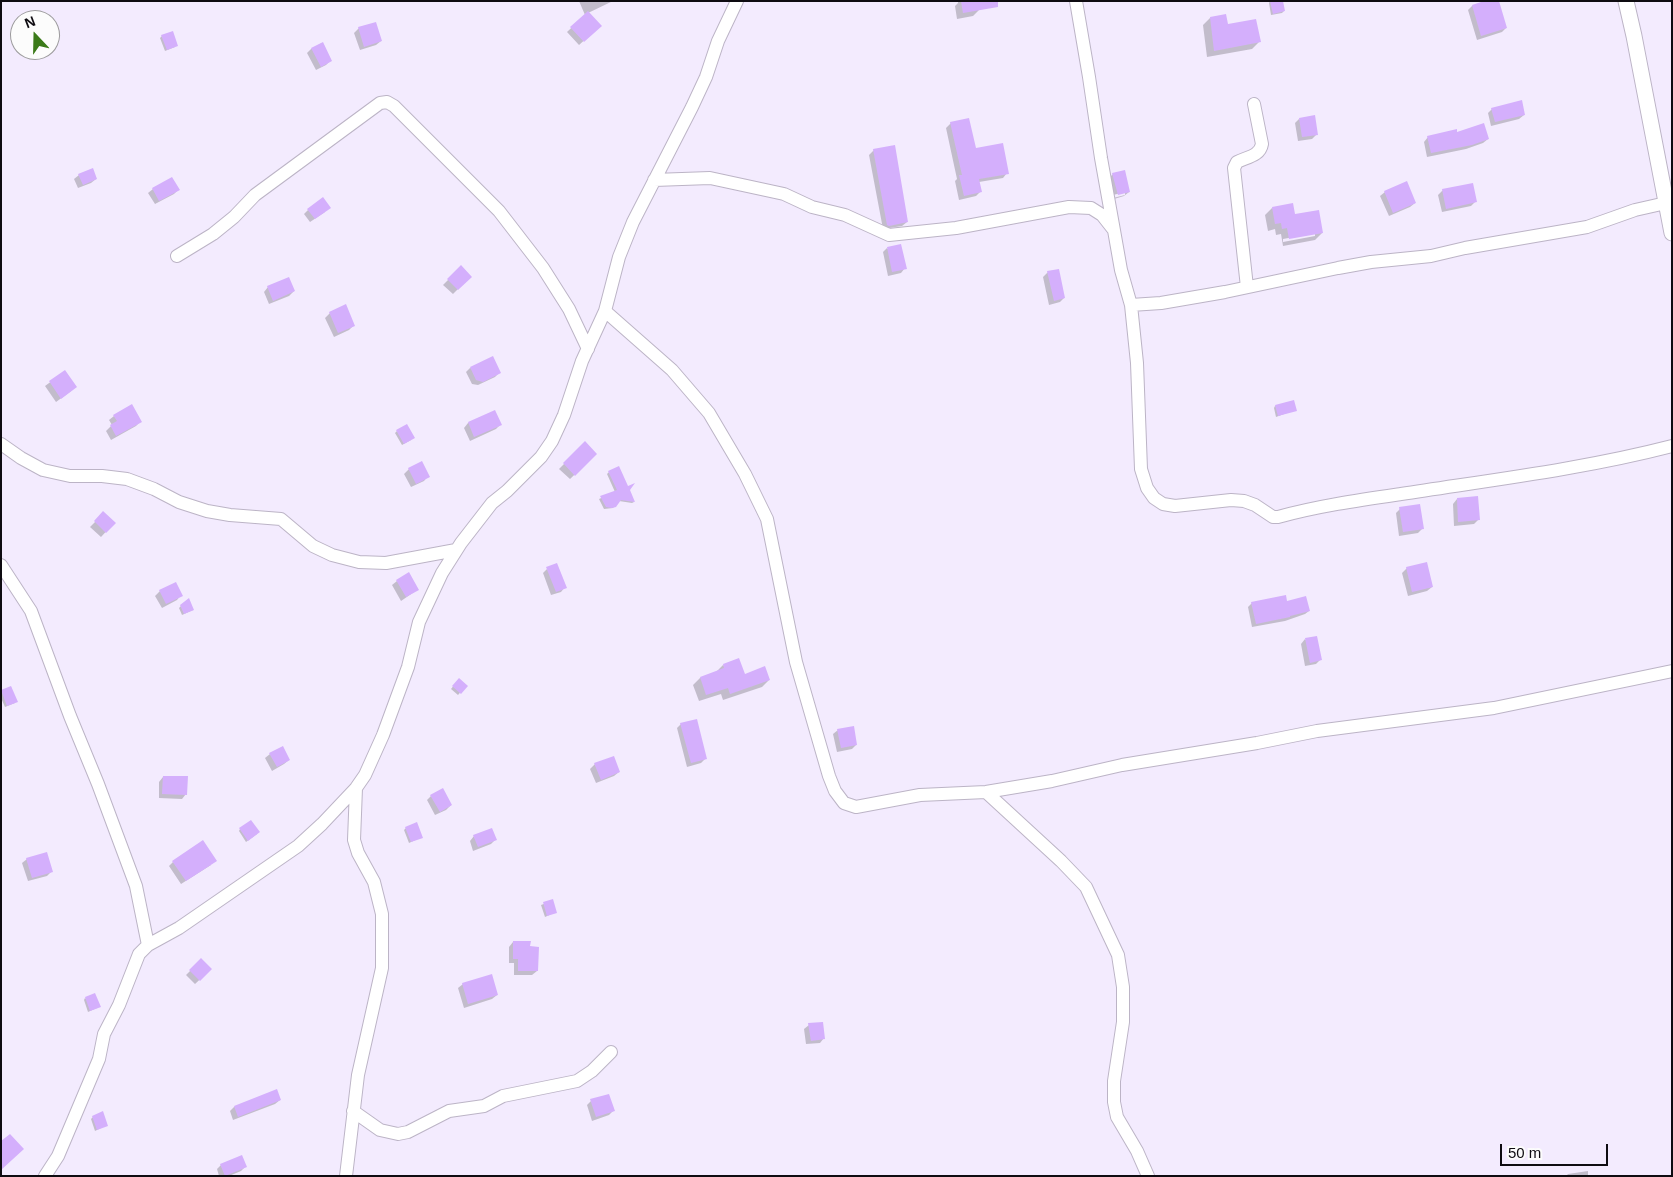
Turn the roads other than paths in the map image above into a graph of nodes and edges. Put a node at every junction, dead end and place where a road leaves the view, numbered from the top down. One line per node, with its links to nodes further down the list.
1 (737, 1): 5 (street)
2 (1076, 1): 7 (street)
3 (1626, 1): 6 (street)
4 (1254, 104): 10 (street)
5 (654, 180): 7 (street); 12 (street)
6 (1666, 203): 8 (street); 10 (street)
7 (1114, 229): 11 (street)
8 (1672, 233)
9 (177, 256): 13 (street)
10 (1247, 287): 11 (street)
11 (1131, 306): 15 (street)
12 (605, 311): 13 (street); 20 (street)
13 (588, 349): 16 (street)
14 (1, 444): 16 (street)
15 (1672, 446)
16 (456, 550): 19 (street)
17 (1, 565): 21 (street)
18 (1672, 670): 20 (street)
19 (356, 788): 21 (street); 23 (street)
20 (986, 792): 26 (street)
21 (148, 944): 24 (street)
22 (611, 1052): 23 (street)
23 (353, 1111): 25 (street)
24 (45, 1176)
25 (346, 1176)
26 (1148, 1176)

